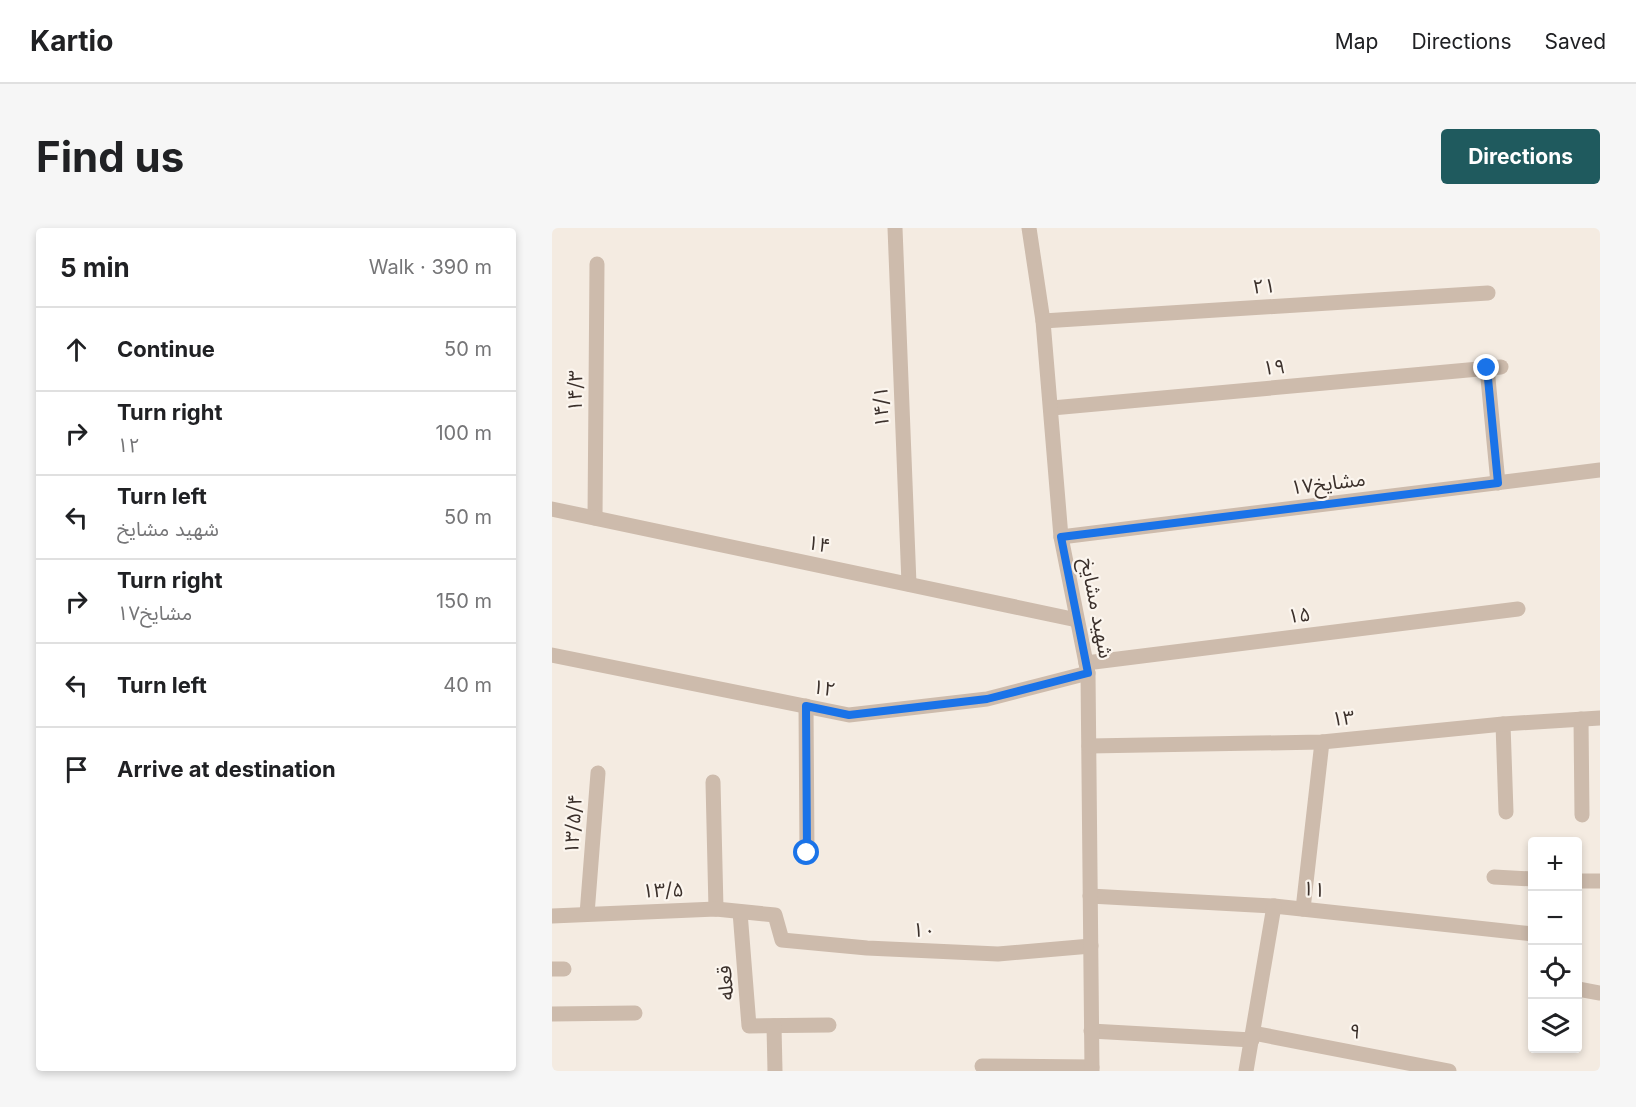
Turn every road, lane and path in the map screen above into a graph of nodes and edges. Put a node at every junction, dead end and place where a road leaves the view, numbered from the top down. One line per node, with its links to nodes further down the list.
1 (895, 228): 12 (street, ۱۴/۱)
2 (1030, 228): 5 (street, شهید مشایخ)
3 (597, 264): 10 (street, ۱۴/۳)
4 (1488, 293): 5 (street, ۲۱)
5 (1043, 321): 6 (street, شهید مشایخ)
6 (1052, 408): 8 (street, ۱۹); 11 (street, شهید مشایخ)
7 (1600, 470): 8 (street, ۱۷مشایخ)
8 (1498, 483): 11 (street, ۱۷مشایخ)
9 (552, 509): 10 (street, ۱۴)
10 (595, 518): 12 (street, ۱۴)
11 (1061, 537): 14 (street, شهید مشایخ)
12 (909, 584): 14 (street, ۱۴)
13 (1518, 609): 16 (street, ۱۵)
14 (1077, 620): 16 (street, شهید مشایخ)
15 (552, 655): 17 (street, ۱۲)
16 (1087, 668): 17 (street, ۱۲); 22 (street, شهید مشایخ)
17 (806, 706): 27 (street)
18 (1600, 718): 19 (street, ۱۳)
19 (1581, 719): 20 (street, ۱۳); 26 (street)
20 (1503, 724): 21 (street, ۱۳); 25 (street)
21 (1322, 741): 22 (street, ۱۳); 35 (street)
22 (1089, 746): 32 (street, شهید مشایخ)
23 (598, 773): 37 (street, ۱۳/۵/۴)
24 (713, 782): 34 (street)
25 (1506, 812)
26 (1582, 815)
27 (807, 853)
28 (1494, 878): 29 (street)
29 (1528, 879)
30 (1582, 880): 31 (street)
31 (1600, 881)
32 (1090, 896): 33 (street, ۱۱); 41 (street, شهید مشایخ)
33 (1274, 906): 35 (street, ۱۱); 49 (street)
34 (716, 909): 36 (street, ۱۳/۵); 37 (street, ۱۳/۵)
35 (1303, 909): 40 (street, ۱۱)
36 (740, 912): 38 (street, ۱۳/۵); 47 (street, قعله)
37 (587, 914): 39 (street, ۱۳/۵)
38 (775, 915): 41 (street, ۱۰)
39 (552, 916)
40 (1528, 933)
41 (1091, 946): 48 (street, شهید مشایخ)
42 (1582, 990): 43 (street)
43 (1600, 993)
44 (635, 1013): 45 (street)
45 (552, 1014)
46 (829, 1025): 47 (street)
47 (774, 1026): 52 (street)
48 (1091, 1030): 49 (street, ۹); 51 (street, شهید مشایخ)
49 (1252, 1036): 53 (street); 54 (street, ۹)
50 (982, 1066): 51 (street)
51 (1092, 1069)
52 (775, 1071)
53 (1246, 1071)
54 (1449, 1071)

